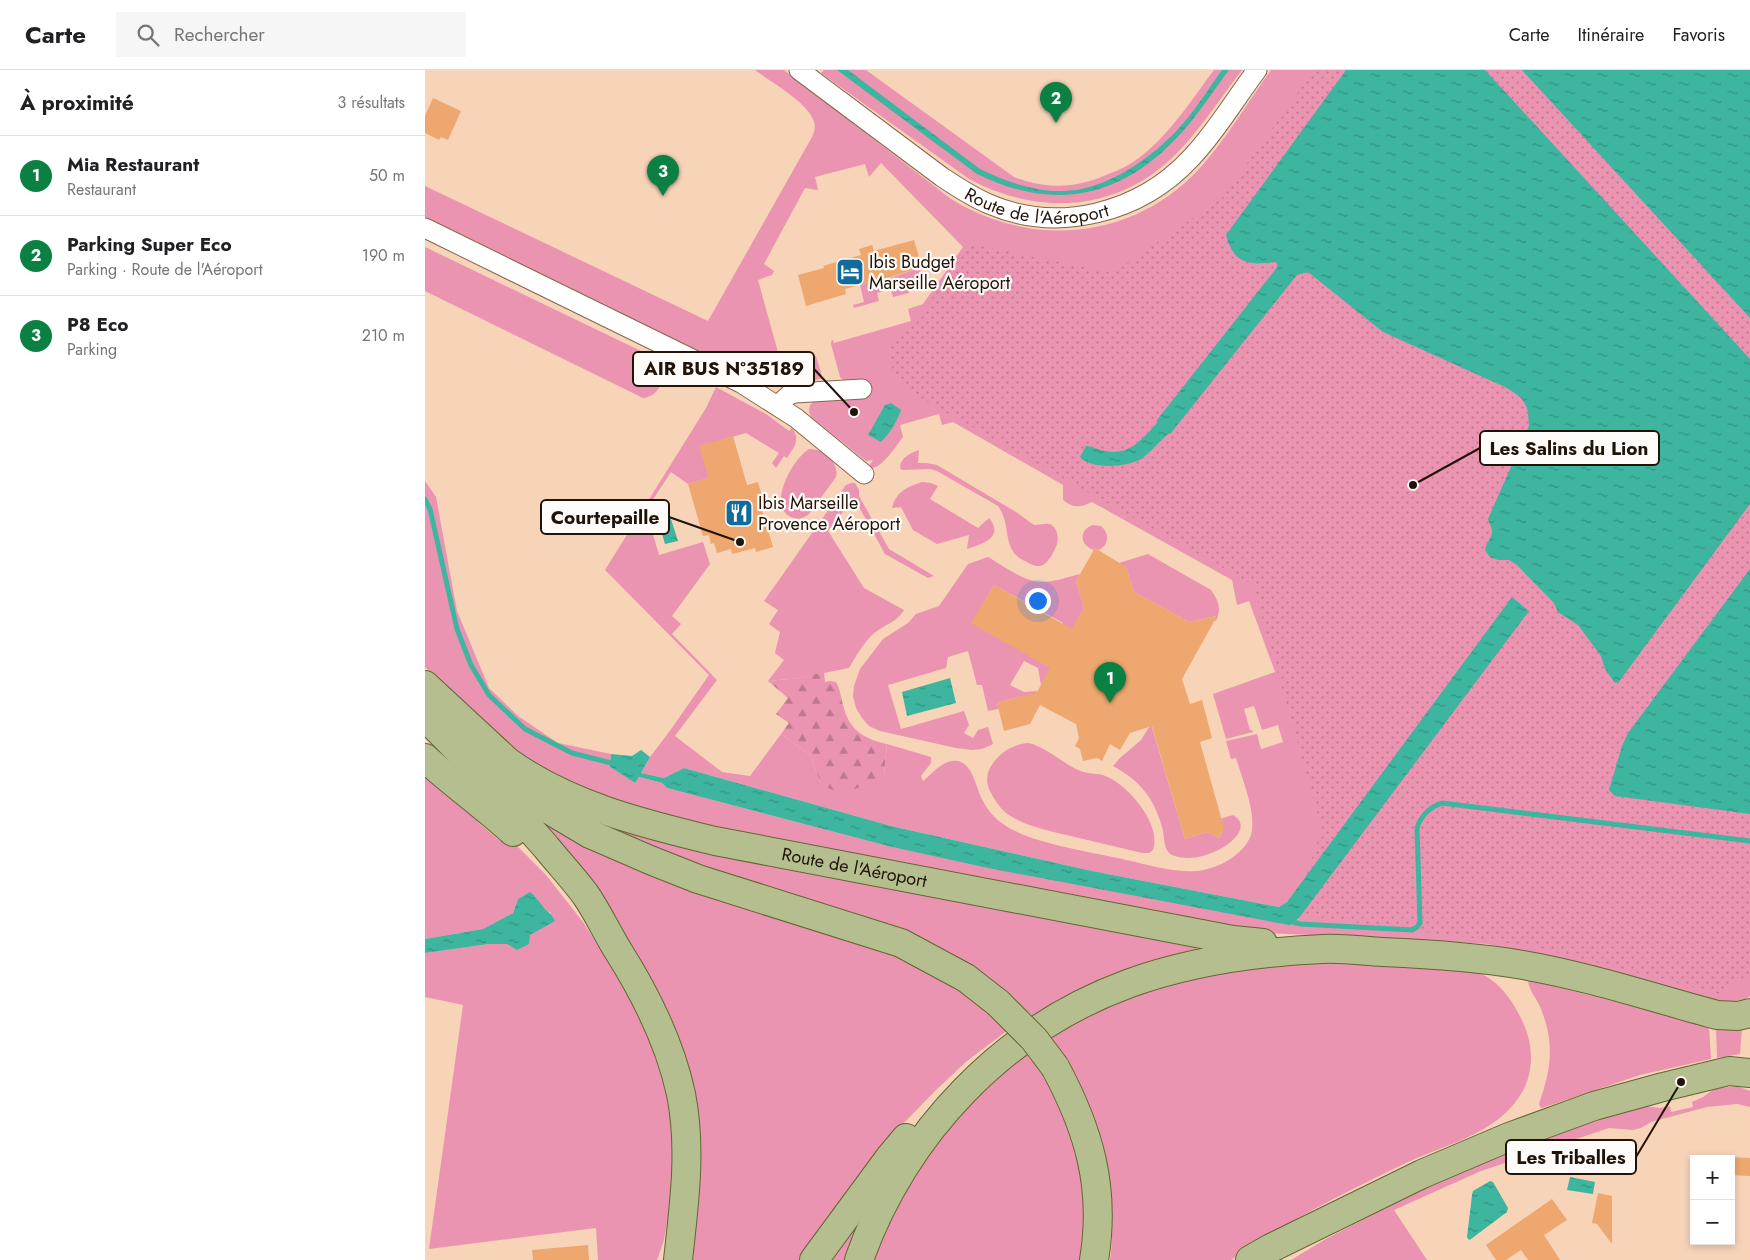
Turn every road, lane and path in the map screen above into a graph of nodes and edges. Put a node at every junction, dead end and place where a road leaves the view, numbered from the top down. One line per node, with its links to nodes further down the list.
1 (799, 70): 2 (street, Route de l'Aéroport)
2 (1257, 70)
3 (425, 228): 5 (street)
4 (862, 389): 5 (street)
5 (778, 405): 6 (street)
6 (864, 474)
7 (427, 687): 11 (main road, Route de l'Aéroport); 21 (main road, bridge)
8 (425, 717): 10 (main road)
9 (425, 758): 10 (main road)
10 (617, 948): 16 (main road)
11 (1325, 949): 12 (main road); 13 (main road)
12 (1750, 1013)
13 (988, 1066): 19 (main road); 20 (main road)
14 (1750, 1072): 15 (main road)
15 (1337, 1217): 22 (main road); 23 (main road)
16 (681, 1231): 17 (main road); 18 (main road)
17 (672, 1260)
18 (678, 1260)
19 (814, 1260)
20 (859, 1260)
21 (1094, 1260)
22 (1250, 1260)
23 (1276, 1260)

